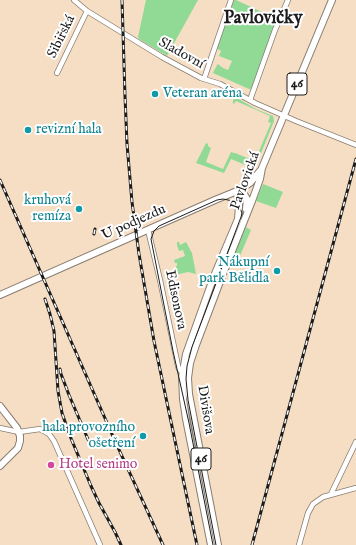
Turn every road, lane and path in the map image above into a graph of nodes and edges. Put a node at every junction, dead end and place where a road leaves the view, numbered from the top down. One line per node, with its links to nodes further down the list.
1 (74, 0): 5 (street, Sladovní)
2 (231, 0): 7 (street)
3 (288, 0): 8 (street)
4 (332, 0): 9 (main road, Pavlovická / 46)
5 (87, 11): 6 (street, Sibiřská); 7 (street, Sladovní)
6 (57, 73)
7 (204, 79): 8 (street, Sladovní)
8 (250, 100): 9 (street, Sladovní)
9 (284, 115): 10 (street, Sladovní); 11 (main road, Pavlovická / 46)
10 (356, 145)
11 (262, 168): 12 (main road, U podjezdu); 13 (main road, Pavlovická / 46)
12 (239, 190): 13 (main road); 14 (main road, U podjezdu); 16 (main road, Pavlovická / 46)
13 (244, 221): 16 (main road, Pavlovická / 46)
14 (148, 230): 15 (main road, U podjezdu); 16 (street, Edisonova)
15 (0, 295)
16 (186, 373): 25 (main road, Divišova / 46); 26 (main road, Divišova / 46)
17 (0, 406): 19 (main road)
18 (0, 428): 19 (street)
19 (19, 432): 21 (main road); 24 (street)
20 (356, 442): 23 (street)
21 (0, 466)
22 (356, 488): 23 (street)
23 (331, 494): 27 (street)
24 (100, 545)
25 (211, 545)
26 (218, 545)
27 (299, 545)

